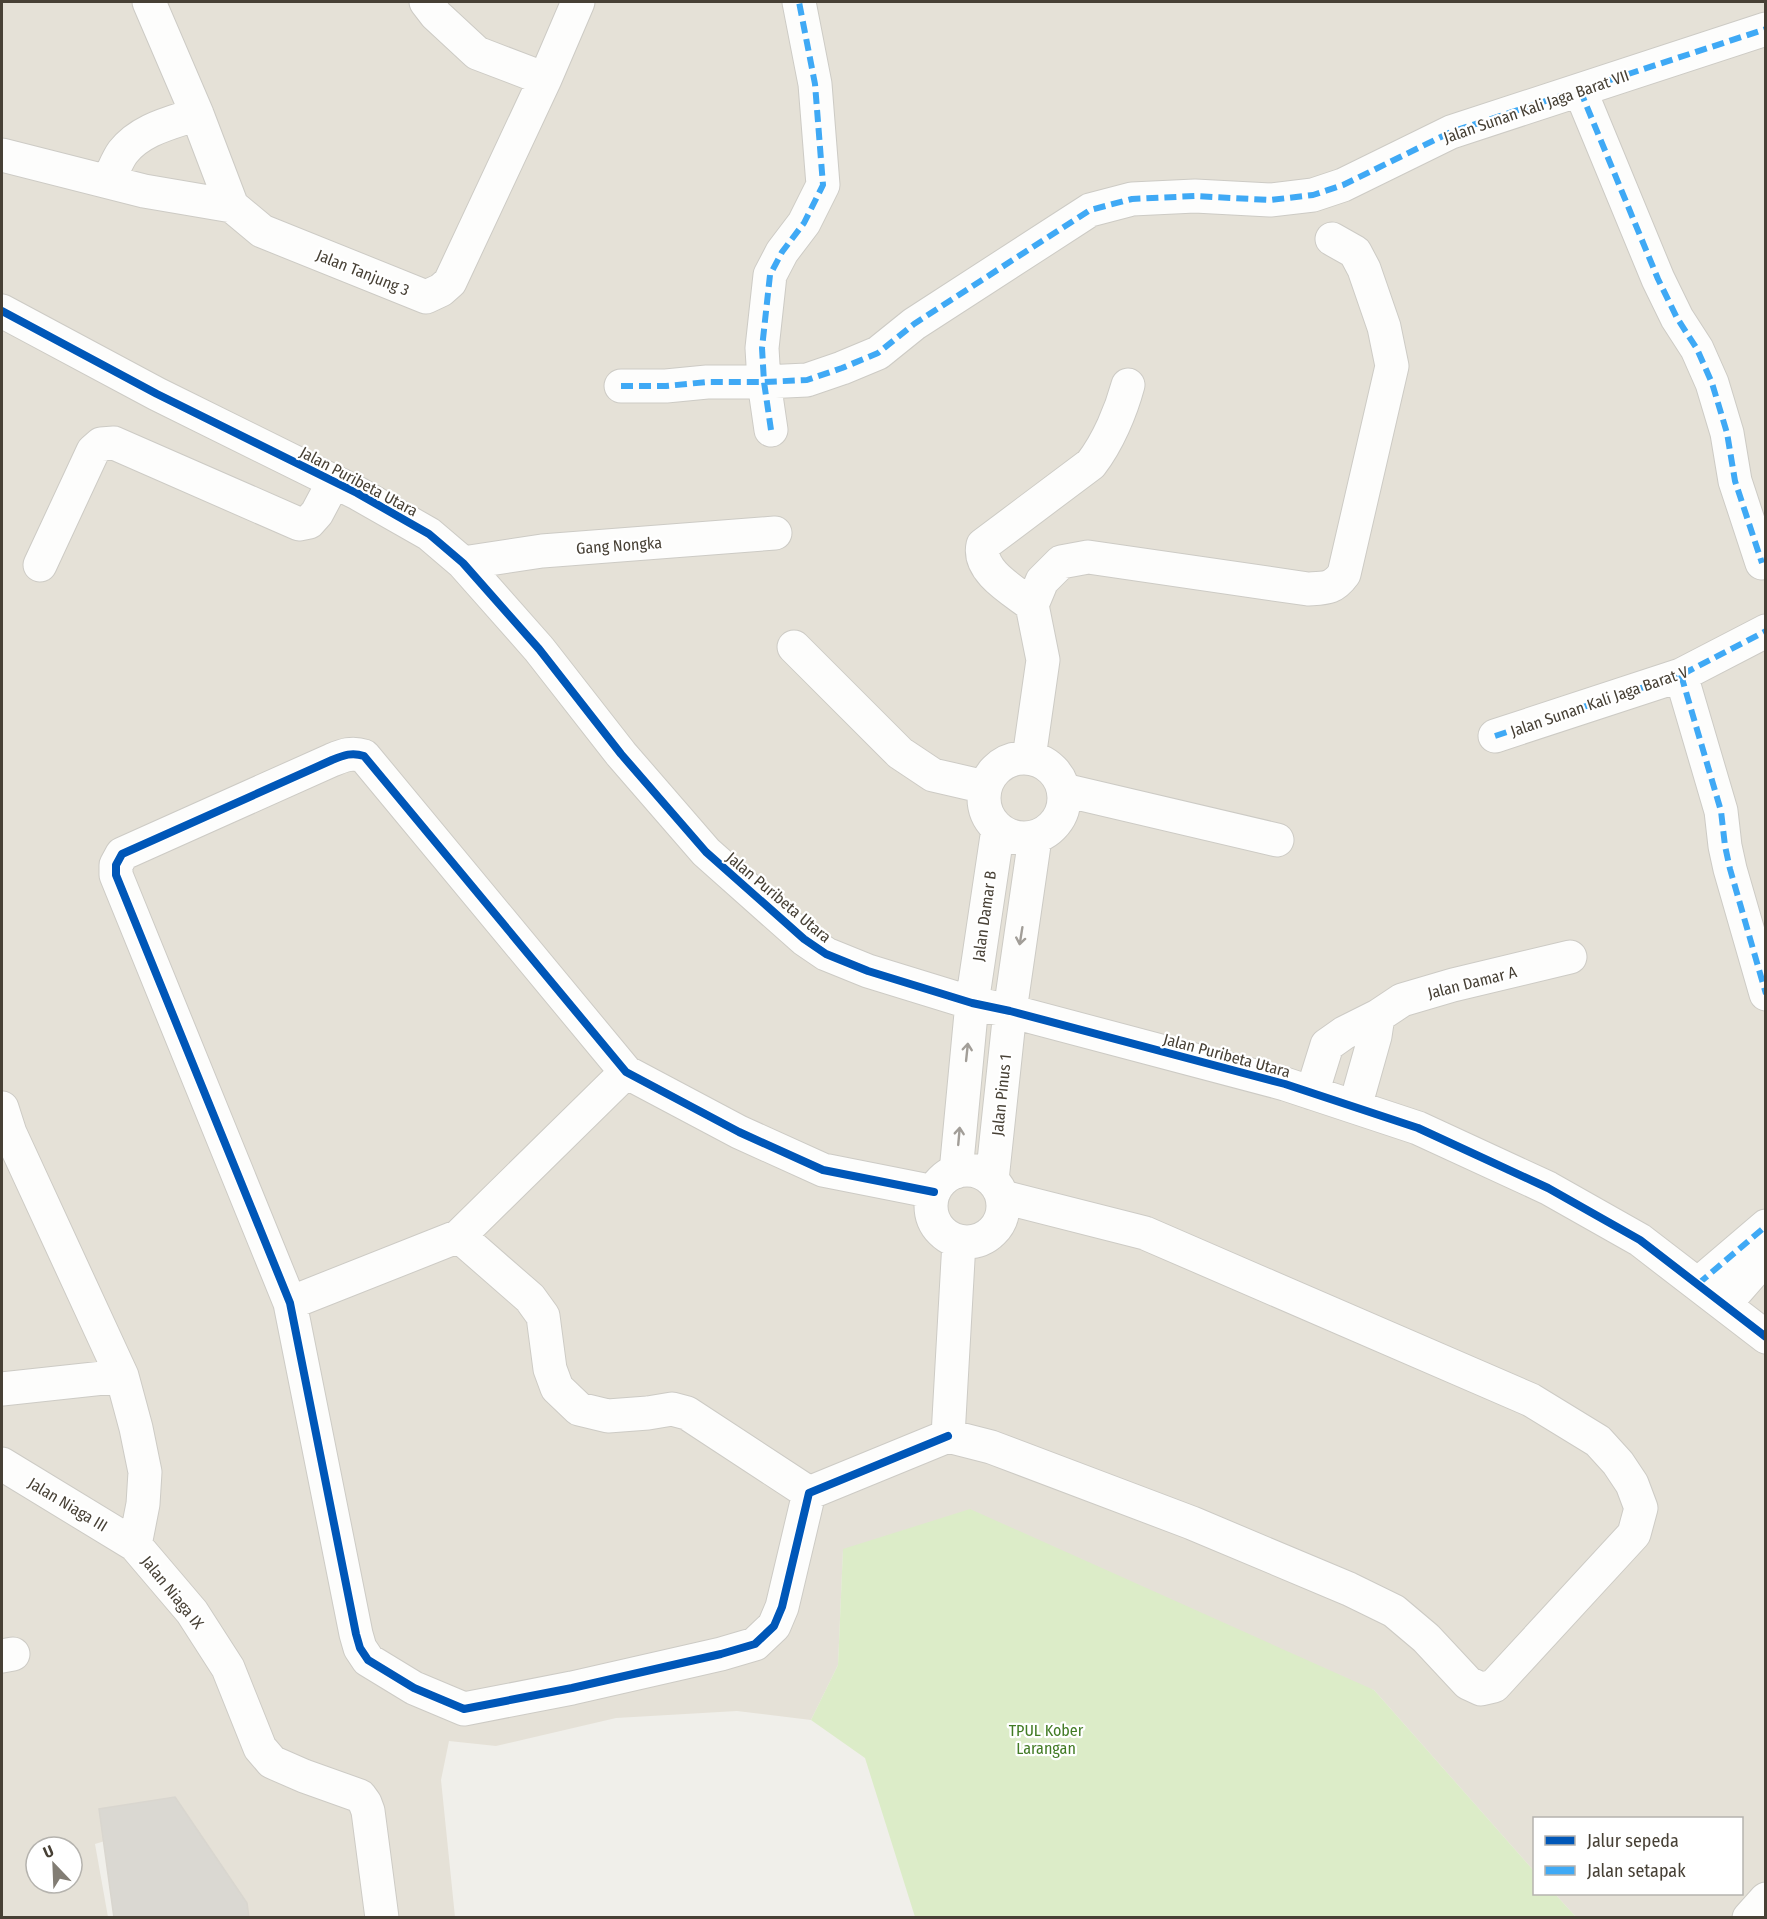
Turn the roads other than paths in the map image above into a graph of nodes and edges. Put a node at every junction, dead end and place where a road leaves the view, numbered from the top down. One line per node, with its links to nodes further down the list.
1 (150, 2): 8 (street, Jalan Tanjung 3)
2 (426, 2): 6 (street)
3 (578, 2): 6 (street, Jalan Tanjung 3)
4 (799, 2): 14 (street)
5 (1766, 28): 7 (street, Jalan Sunan Kali Jaga Barat VII)
6 (545, 79): 11 (street, Jalan Tanjung 3)
7 (1580, 90): 14 (street, Jalan Sunan Kali Jaga Barat VII); 21 (street)
8 (197, 114): 10 (street); 11 (street, Jalan Tanjung 3)
9 (2, 155): 10 (street)
10 (108, 181): 11 (street)
11 (232, 206)
12 (1332, 239): 23 (street)
13 (2, 311): 18 (street, Jalan Puribeta Utara)
14 (764, 382): 16 (street, Jalan Sunan Kali Jaga Barat VII); 17 (street)
15 (1128, 385): 23 (street)
16 (621, 386)
17 (771, 430)
18 (334, 481): 20 (street, Jalan Puribeta Utara); 22 (street)
19 (775, 533): 20 (street, Gang Nongka)
20 (463, 563): 36 (street, Jalan Puribeta Utara)
21 (1762, 563)
22 (40, 566)
23 (1032, 605): 28 (street)
24 (1766, 631): 26 (street, Jalan Sunan Kali Jaga Barat V)
25 (794, 647): 29 (street)
26 (1681, 675): 27 (street, Jalan Sunan Kali Jaga Barat V); 35 (street)
27 (1495, 736)
28 (1029, 758): 29 (street); 30 (street)
29 (985, 787): 31 (street)
30 (1064, 790): 32 (street); 33 (street)
31 (998, 829): 32 (street); 36 (street, Jalan Damar B)
32 (1035, 838): 37 (street, one-way to 37)
33 (1277, 840)
34 (1570, 957): 38 (street, Jalan Damar A)
35 (1766, 994)
36 (972, 1004): 37 (street, Jalan Puribeta Utara); 43 (street, one-way to 36)
37 (1010, 1011): 40 (street, Jalan Puribeta Utara); 44 (street, Jalan Pinus 1)
38 (1378, 1016): 40 (street, Jalan Damar A); 41 (street)
39 (626, 1072): 43 (street); 46 (street); 50 (street)
40 (1312, 1093): 41 (street, Jalan Puribeta Utara)
41 (1355, 1107): 49 (street, Jalan Puribeta Utara)
42 (4, 1125): 52 (street, Jalan Niaga IX)
43 (945, 1182): 44 (street); 47 (street)
44 (997, 1188): 47 (street); 54 (street)
45 (1766, 1226): 49 (street)
46 (459, 1236): 50 (street); 56 (street)
47 (959, 1242): 54 (street)
48 (1766, 1257): 51 (street)
49 (1698, 1284): 51 (street, Jalan Puribeta Utara)
50 (290, 1303): 56 (street)
51 (1751, 1317)
52 (122, 1376): 53 (street); 57 (street, Jalan Niaga IX)
53 (2, 1389)
54 (948, 1436): 56 (street)
55 (2, 1464): 57 (street, Jalan Niaga III)
56 (809, 1493)
57 (135, 1545): 59 (street, Jalan Niaga IX)
58 (1766, 1899): 60 (street)
59 (382, 1917)
60 (1749, 1917)

